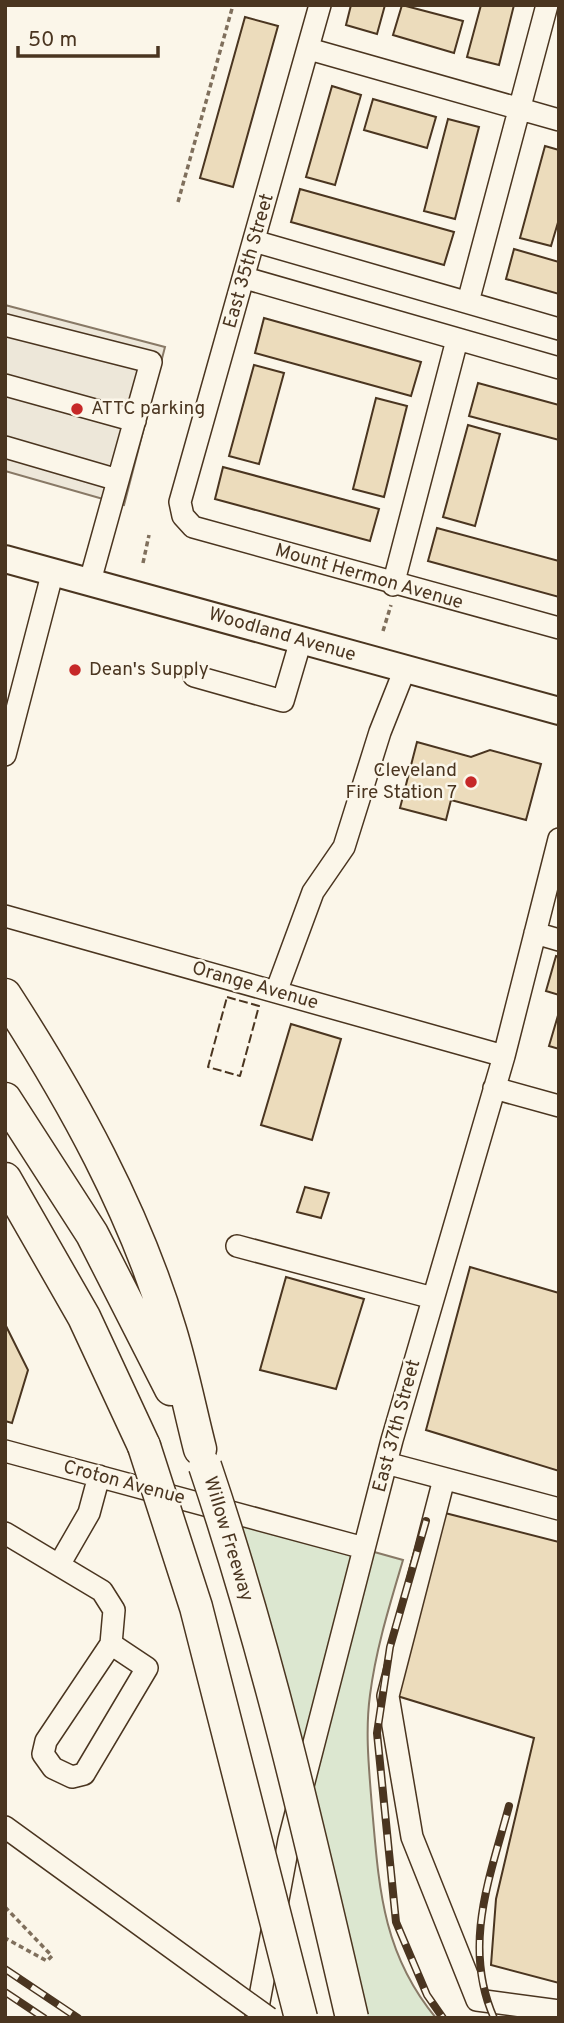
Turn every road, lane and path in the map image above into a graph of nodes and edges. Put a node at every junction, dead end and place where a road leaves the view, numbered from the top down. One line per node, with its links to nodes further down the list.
1 (233, 5): 7 (path)
2 (320, 5): 4 (street, East 35th Street)
3 (547, 5): 5 (street)
4 (309, 49): 5 (street); 8 (street, East 35th Street)
5 (520, 110): 6 (street); 10 (street)
6 (559, 120)
7 (178, 202)
8 (254, 241): 9 (street, East 35th Street); 10 (street)
9 (245, 278): 13 (street); 19 (street, East 35th Street)
10 (468, 302): 12 (street)
11 (5, 325): 16 (street)
12 (559, 329)
13 (457, 340): 14 (street); 25 (street)
14 (559, 368)
15 (5, 385): 16 (street)
16 (135, 421): 18 (street)
17 (5, 447): 18 (street)
18 (118, 480): 24 (street)
19 (183, 516): 25 (street, Mount Hermon Avenue)
20 (149, 535): 22 (path)
21 (5, 559): 23 (main road, Woodland Avenue)
22 (144, 564)
23 (53, 571): 24 (main road, Woodland Avenue); 32 (street)
24 (90, 581): 28 (main road, Woodland Avenue)
25 (393, 594): 26 (street, Mount Hermon Avenue); 27 (path)
26 (559, 628)
27 (383, 631)
28 (301, 640): 29 (main road, Woodland Avenue); 30 (street)
29 (405, 669): 31 (main road, Woodland Avenue); 37 (street)
30 (194, 676)
31 (559, 711)
32 (5, 755)
33 (559, 839): 35 (street, East 37th Street)
34 (5, 916): 37 (street, Orange Avenue)
35 (535, 933): 36 (street); 39 (street, East 37th Street)
36 (559, 940)
37 (276, 992): 39 (street, Orange Avenue)
38 (5, 995): 47 (highway)
39 (504, 1056): 40 (street, East 37th Street)
40 (494, 1088): 42 (street); 45 (street, East 37th Street)
41 (5, 1099): 47 (highway, Willow Freeway)
42 (559, 1106)
43 (9, 1187): 62 (highway, bridge)
44 (237, 1246): 45 (street)
45 (433, 1298): 48 (street, East 37th Street)
46 (5, 1451): 49 (street, Croton Avenue)
47 (203, 1458): 63 (highway, Willow Freeway, bridge)
48 (386, 1463): 50 (street); 53 (street, East 37th Street)
49 (99, 1476): 53 (street, Croton Avenue); 54 (street)
50 (444, 1479): 51 (street); 59 (street)
51 (559, 1509)
52 (5, 1533): 54 (street)
53 (364, 1548): 60 (street, East 37th Street)
54 (59, 1565): 55 (street)
55 (111, 1644): 55 (street)
56 (5, 1827): 61 (street, bridge)
57 (5, 1907): 58 (path)
58 (5, 1938)
59 (559, 2011)
60 (256, 2018)
61 (269, 2018)
62 (301, 2018)
63 (352, 2018)

